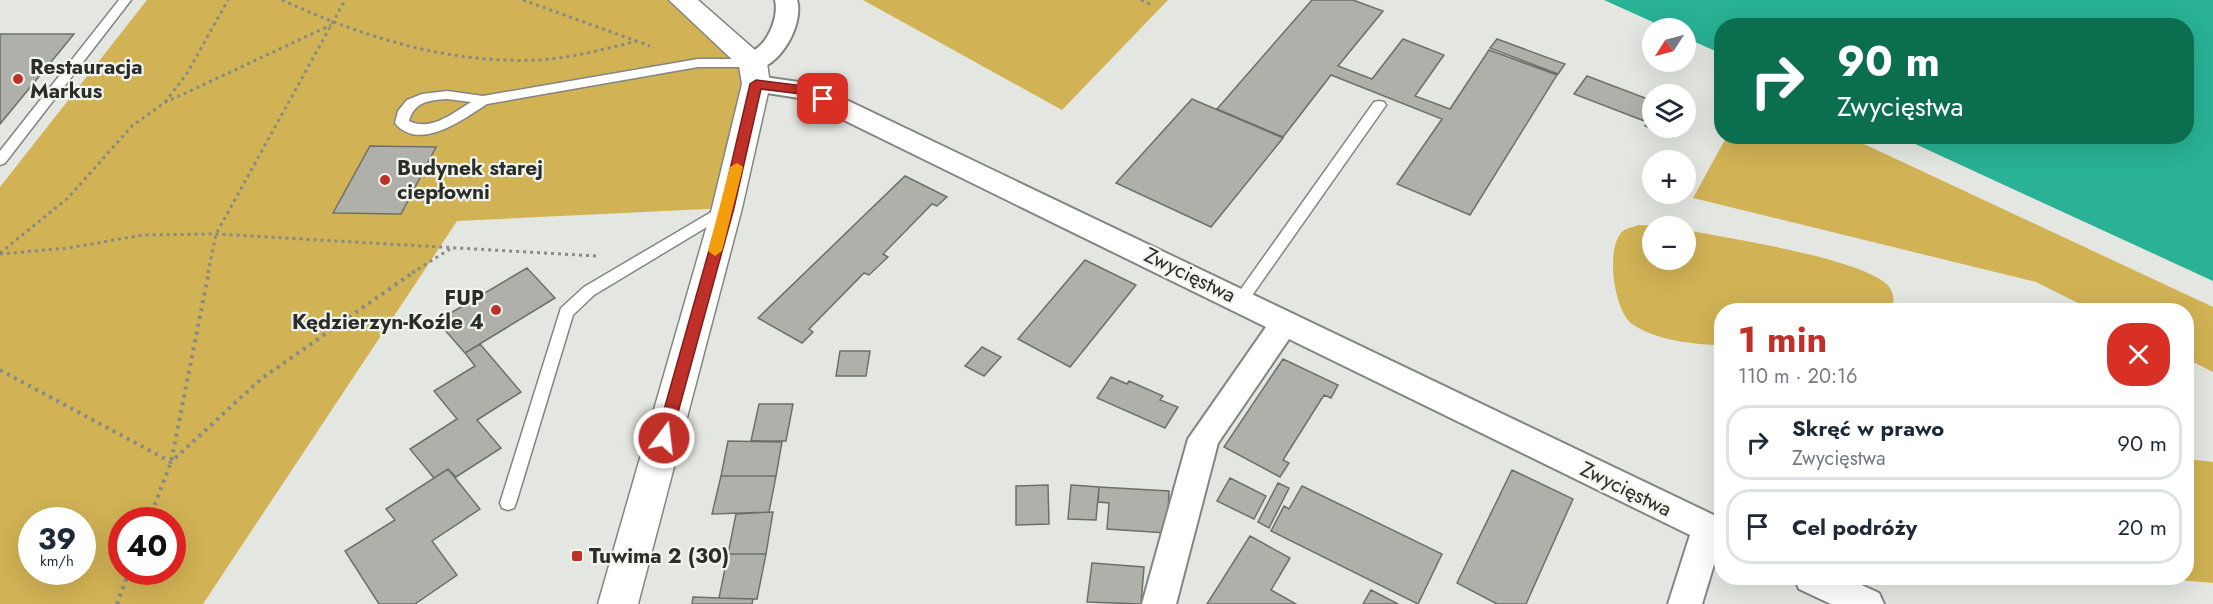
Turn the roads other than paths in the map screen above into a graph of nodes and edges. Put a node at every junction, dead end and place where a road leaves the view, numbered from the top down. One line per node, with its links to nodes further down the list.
1 (125, 0): 7 (lane)
2 (682, 0): 4 (street)
3 (786, 0): 4 (street)
4 (755, 74): 5 (lane); 8 (street); 9 (street, Zwycięstwa)
5 (483, 100): 5 (lane)
6 (1379, 105): 9 (lane)
7 (0, 160)
8 (727, 208): 11 (lane); 15 (street)
9 (1241, 300): 10 (street, Zwycięstwa)
10 (1285, 322): 12 (street, Zwycięstwa); 16 (street)
11 (508, 503)
12 (1714, 532)
13 (1714, 534): 17 (street)
14 (1826, 585): 18 (street)
15 (618, 604)
16 (1159, 604)
17 (1685, 604)
18 (1867, 604)

